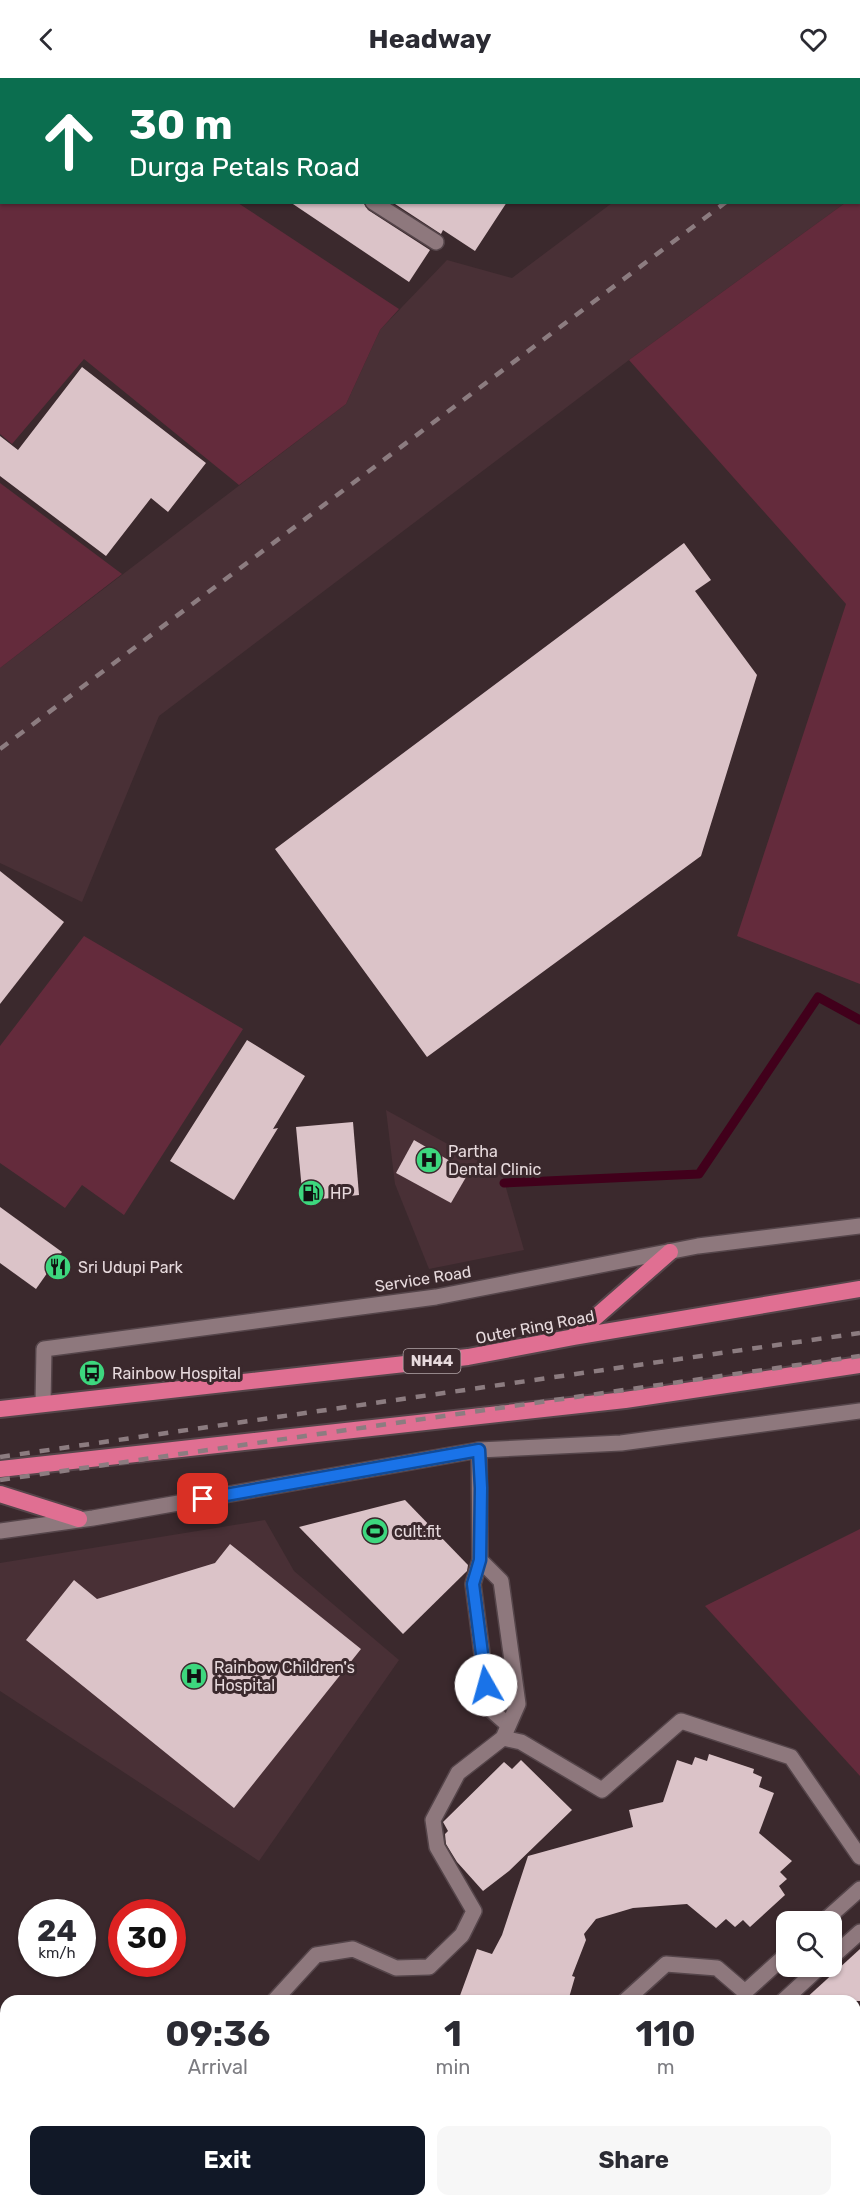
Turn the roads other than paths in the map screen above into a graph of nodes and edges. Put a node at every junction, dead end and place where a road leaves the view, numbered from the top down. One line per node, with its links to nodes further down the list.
1 (376, 204): 2 (street)
2 (436, 242)
3 (860, 1226): 4 (street, Service Road)
4 (670, 1252): 6 (highway); 8 (street, Service Road)
5 (860, 1288): 6 (highway, Outer Ring Road / NH44)
6 (573, 1337): 8 (highway, Outer Ring Road / NH44)
7 (860, 1365): 12 (highway)
8 (43, 1403): 9 (highway, Outer Ring Road / NH44)
9 (0, 1409)
10 (860, 1411): 11 (street)
11 (479, 1450): 14 (street); 16 (street)
12 (0, 1469)
13 (0, 1494): 14 (highway)
14 (79, 1520): 15 (street)
15 (0, 1531)
16 (480, 1560): 17 (street); 17 (street)
17 (505, 1731): 18 (street); 25 (street)
18 (860, 1857)
19 (860, 1889): 20 (street)
20 (835, 1911)
21 (860, 1932): 22 (street)
22 (842, 1948)
23 (776, 1964): 26 (street)
24 (809, 1977): 27 (street)
25 (279, 1995)
26 (632, 1995)
27 (790, 1995)

